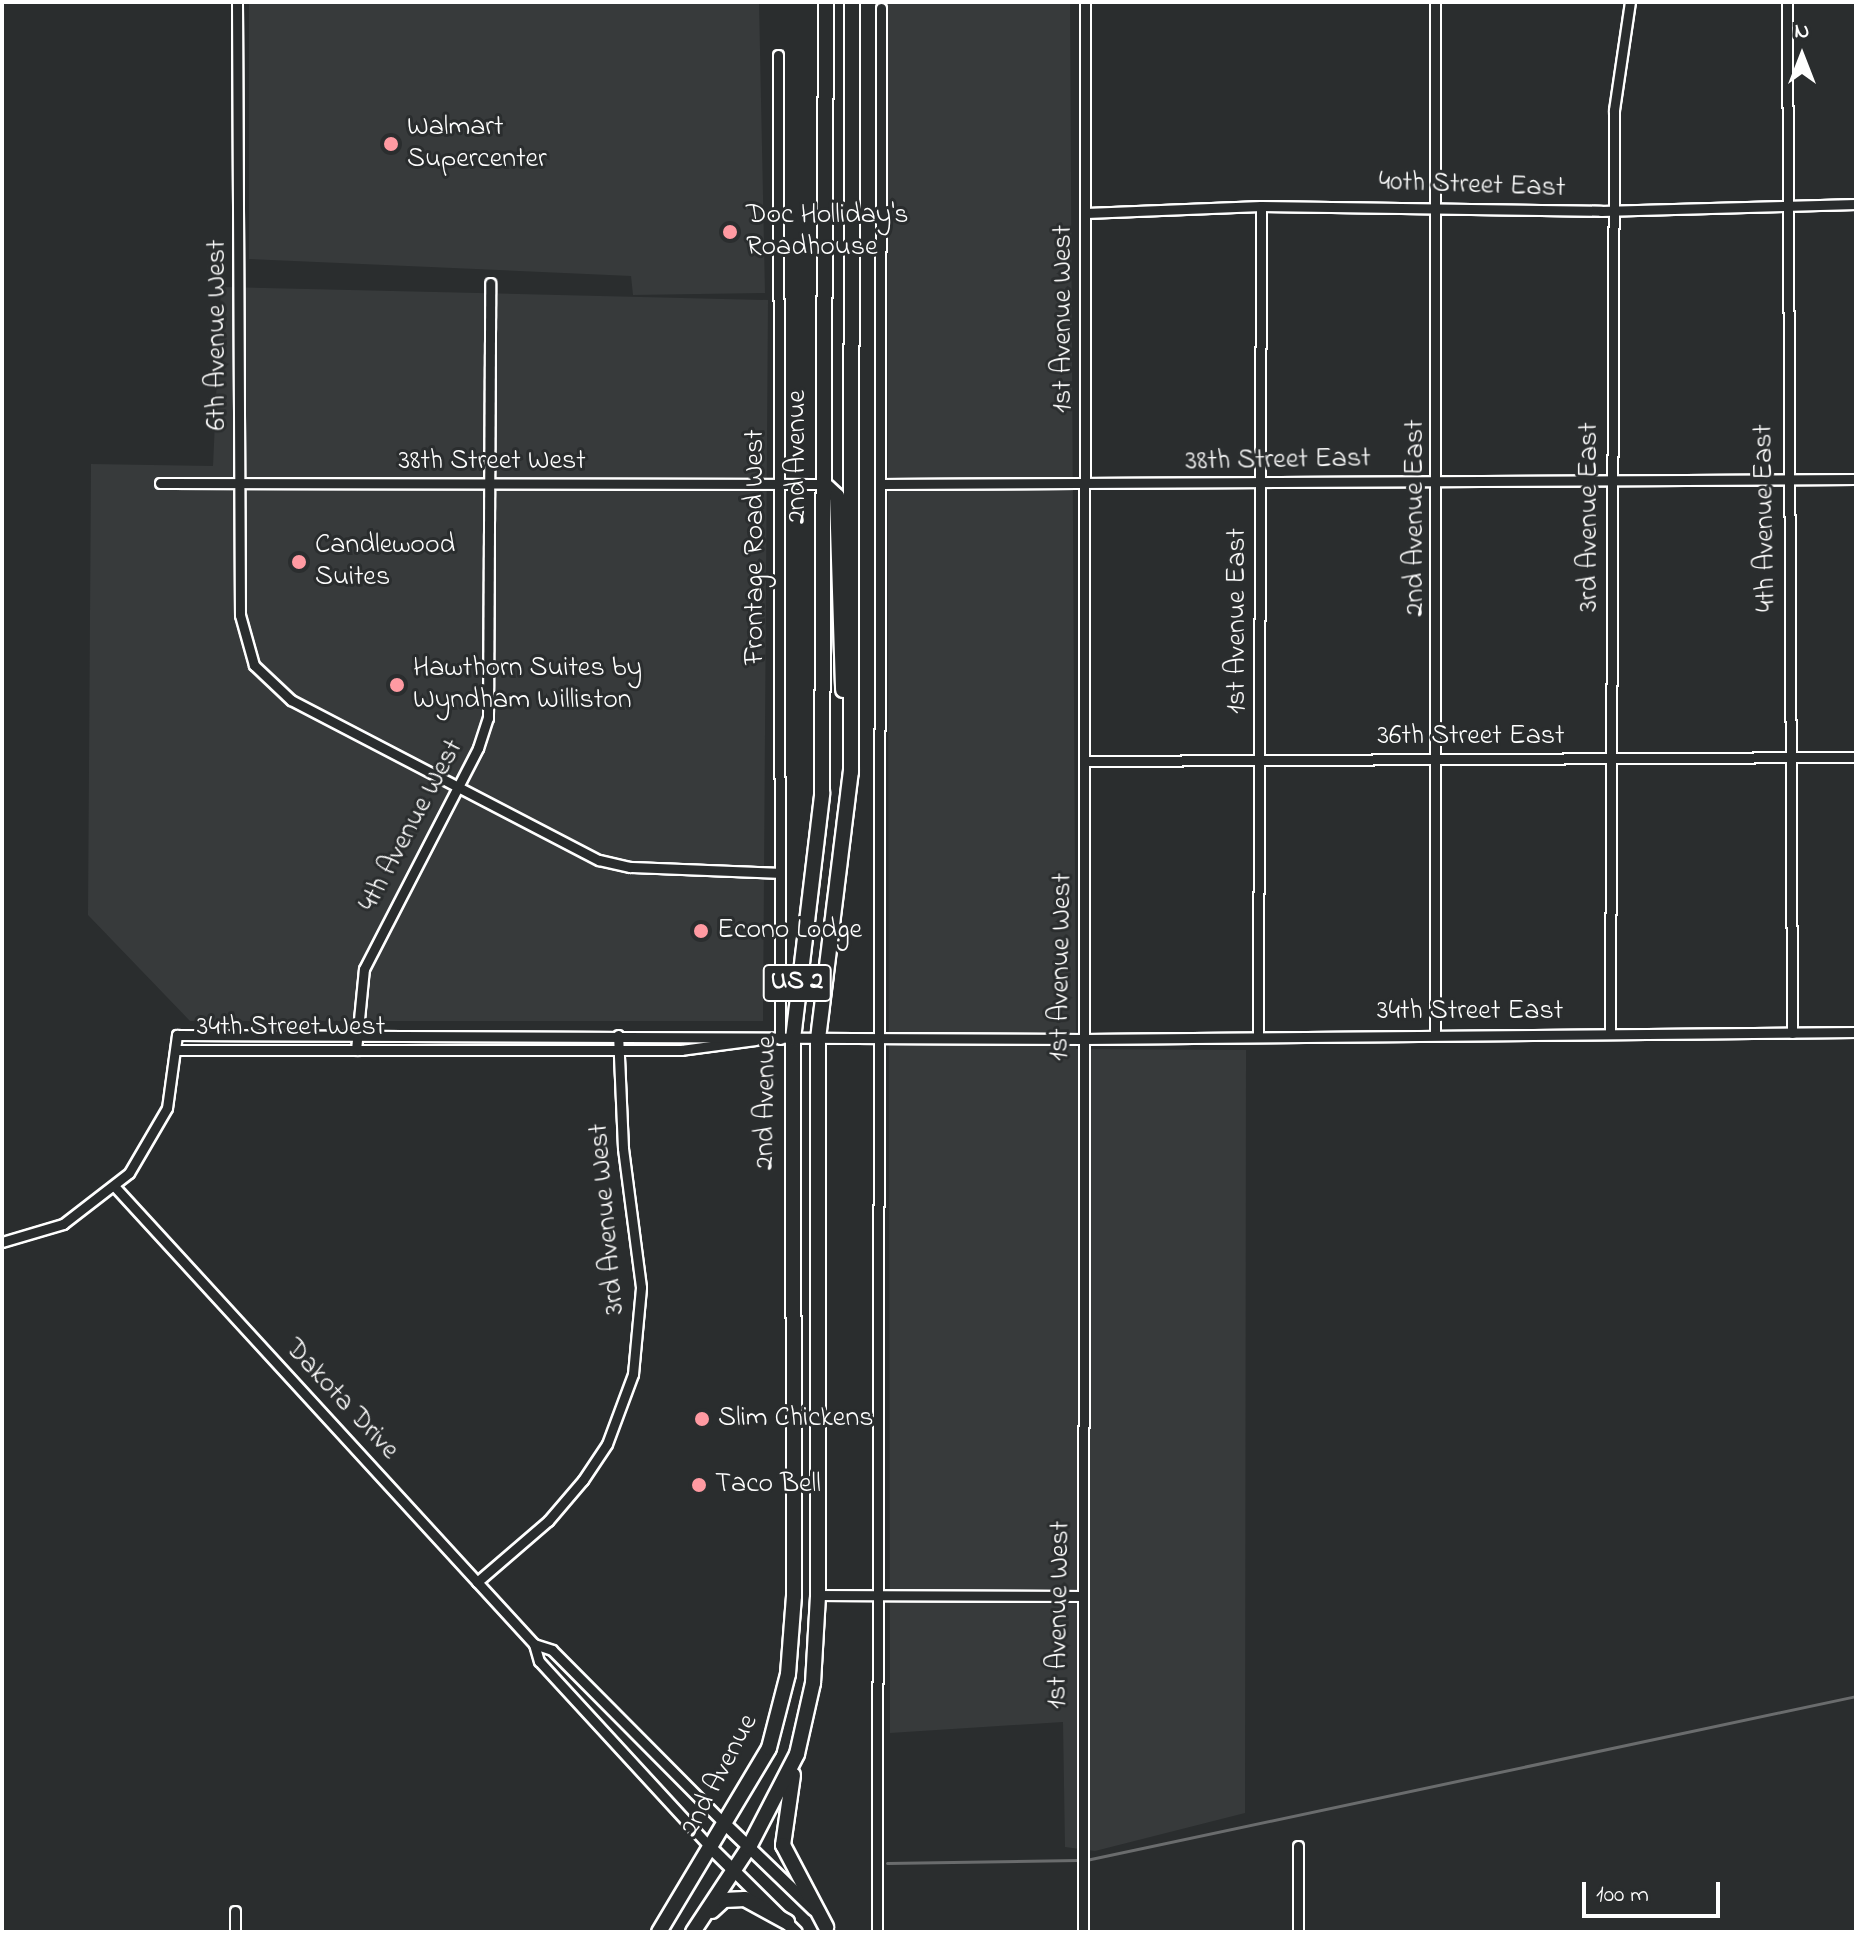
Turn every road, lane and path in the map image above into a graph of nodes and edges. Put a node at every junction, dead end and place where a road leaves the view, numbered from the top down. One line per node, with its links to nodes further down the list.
1 (237, 2): 24 (street, 6th Avenue West)
2 (826, 2): 27 (highway, 2nd Avenue / US 2)
3 (852, 2): 11 (highway, 2nd Avenue / US 2)
4 (860, 2): 11 (highway)
5 (1085, 2): 17 (street, 1st Avenue West)
6 (1435, 2): 15 (street, 2nd Avenue East)
7 (1630, 2): 16 (street, 3rd Avenue East)
8 (1787, 2): 12 (street, 4th Avenue East)
9 (881, 8): 28 (street)
10 (778, 55): 26 (street, Frontage Road West)
11 (852, 132): 38 (highway, 2nd Avenue / US 2)
12 (1787, 204): 13 (street, 40th Street East); 16 (street, 40th Street East); 19 (street, 4th Avenue East)
13 (1856, 204)
14 (1261, 206): 15 (street, 40th Street East); 17 (street, 40th Street East); 30 (street, 1st Avenue East)
15 (1436, 207): 16 (street, 40th Street East); 22 (street, 2nd Avenue East)
16 (1612, 210): 21 (street, 3rd Avenue East)
17 (1086, 213): 29 (street, 1st Avenue West)
18 (490, 283): 25 (street, 4th Avenue West)
19 (1787, 479): 20 (street, 38th Street East); 21 (street, 38th Street East); 31 (street, 4th Avenue East)
20 (1856, 479)
21 (1613, 480): 22 (street, 38th Street East); 34 (street, 3rd Avenue East)
22 (1435, 481): 30 (street, 38th Street East); 33 (street, 2nd Avenue East)
23 (160, 483): 24 (street, 38th Street West)
24 (240, 483): 25 (street, 38th Street West); 37 (street, 6th Avenue West)
25 (490, 484): 26 (street, 38th Street West); 37 (street, 4th Avenue West)
26 (778, 484): 27 (street, 38th Street West); 39 (street, Frontage Road West)
27 (824, 484): 38 (highway); 48 (highway, 2nd Avenue / US 2)
28 (880, 484): 29 (street); 50 (street)
29 (1085, 484): 30 (street, 38th Street East); 36 (street, 1st Avenue West)
30 (1259, 484): 35 (street, 1st Avenue East)
31 (1788, 757): 32 (street, 36th Street East); 34 (street, 36th Street East); 42 (street, 4th Avenue East)
32 (1856, 757)
33 (1437, 759): 34 (street, 36th Street East); 35 (street, 36th Street East); 43 (street, 2nd Avenue East)
34 (1612, 759): 41 (street, 3rd Avenue East)
35 (1260, 760): 36 (street, 36th Street East); 46 (street, 1st Avenue East)
36 (1087, 761): 51 (street, 1st Avenue West)
37 (458, 787): 39 (street); 44 (street, 4th Avenue West)
38 (846, 818): 49 (highway, 2nd Avenue / US 2)
39 (778, 873): 48 (street, Frontage Road West)
40 (1856, 1032): 42 (street, 34th Street East)
41 (1610, 1033): 42 (street, 34th Street East); 43 (street, 34th Street East)
42 (1792, 1033)
43 (1435, 1034): 46 (street, 34th Street East)
44 (356, 1035): 45 (street, 34th Street West); 52 (street, 34th Street West); 53 (street, 4th Avenue West)
45 (618, 1035): 47 (street, 34th Street West); 54 (street, 3rd Avenue West)
46 (1258, 1036): 51 (street, 34th Street East)
47 (758, 1039): 48 (street, 34th Street West); 54 (street, 34th Street West)
48 (786, 1039): 49 (street, 34th Street West); 63 (highway, 2nd Avenue / US 2)
49 (818, 1039): 50 (street, 34th Street West); 59 (highway, 2nd Avenue / US 2)
50 (879, 1039): 51 (street, 34th Street West); 58 (street)
51 (1084, 1039): 60 (street, 1st Avenue West)
52 (177, 1050): 53 (street, 34th Street West); 55 (street)
53 (356, 1050): 54 (street, 34th Street West)
54 (619, 1051): 57 (street, 3rd Avenue West)
55 (115, 1187): 56 (street); 57 (street, Dakota Drive)
56 (2, 1242)
57 (477, 1582): 61 (street, Dakota Drive)
58 (879, 1594): 59 (street); 60 (street); 74 (street)
59 (818, 1595): 62 (highway, 2nd Avenue / US 2)
60 (1082, 1596): 75 (street, 1st Avenue West)
61 (534, 1644): 63 (street, Dakota Drive); 66 (street, Dakota Drive)
62 (797, 1754): 65 (highway, 2nd Avenue / US 2); 70 (highway)
63 (726, 1825): 65 (main road); 66 (highway, 2nd Avenue / US 2)
64 (1298, 1846): 76 (street)
65 (749, 1847): 67 (highway, 2nd Avenue / US 2); 70 (main road)
66 (712, 1849): 67 (main road); 72 (highway, 2nd Avenue / US 2)
67 (735, 1869): 69 (main road); 73 (highway, 2nd Avenue / US 2)
68 (235, 1911): 71 (street)
69 (791, 1927): 73 (highway)
70 (828, 1929)
71 (235, 1932)
72 (659, 1932)
73 (693, 1932)
74 (877, 1932)
75 (1083, 1932)
76 (1298, 1932)

